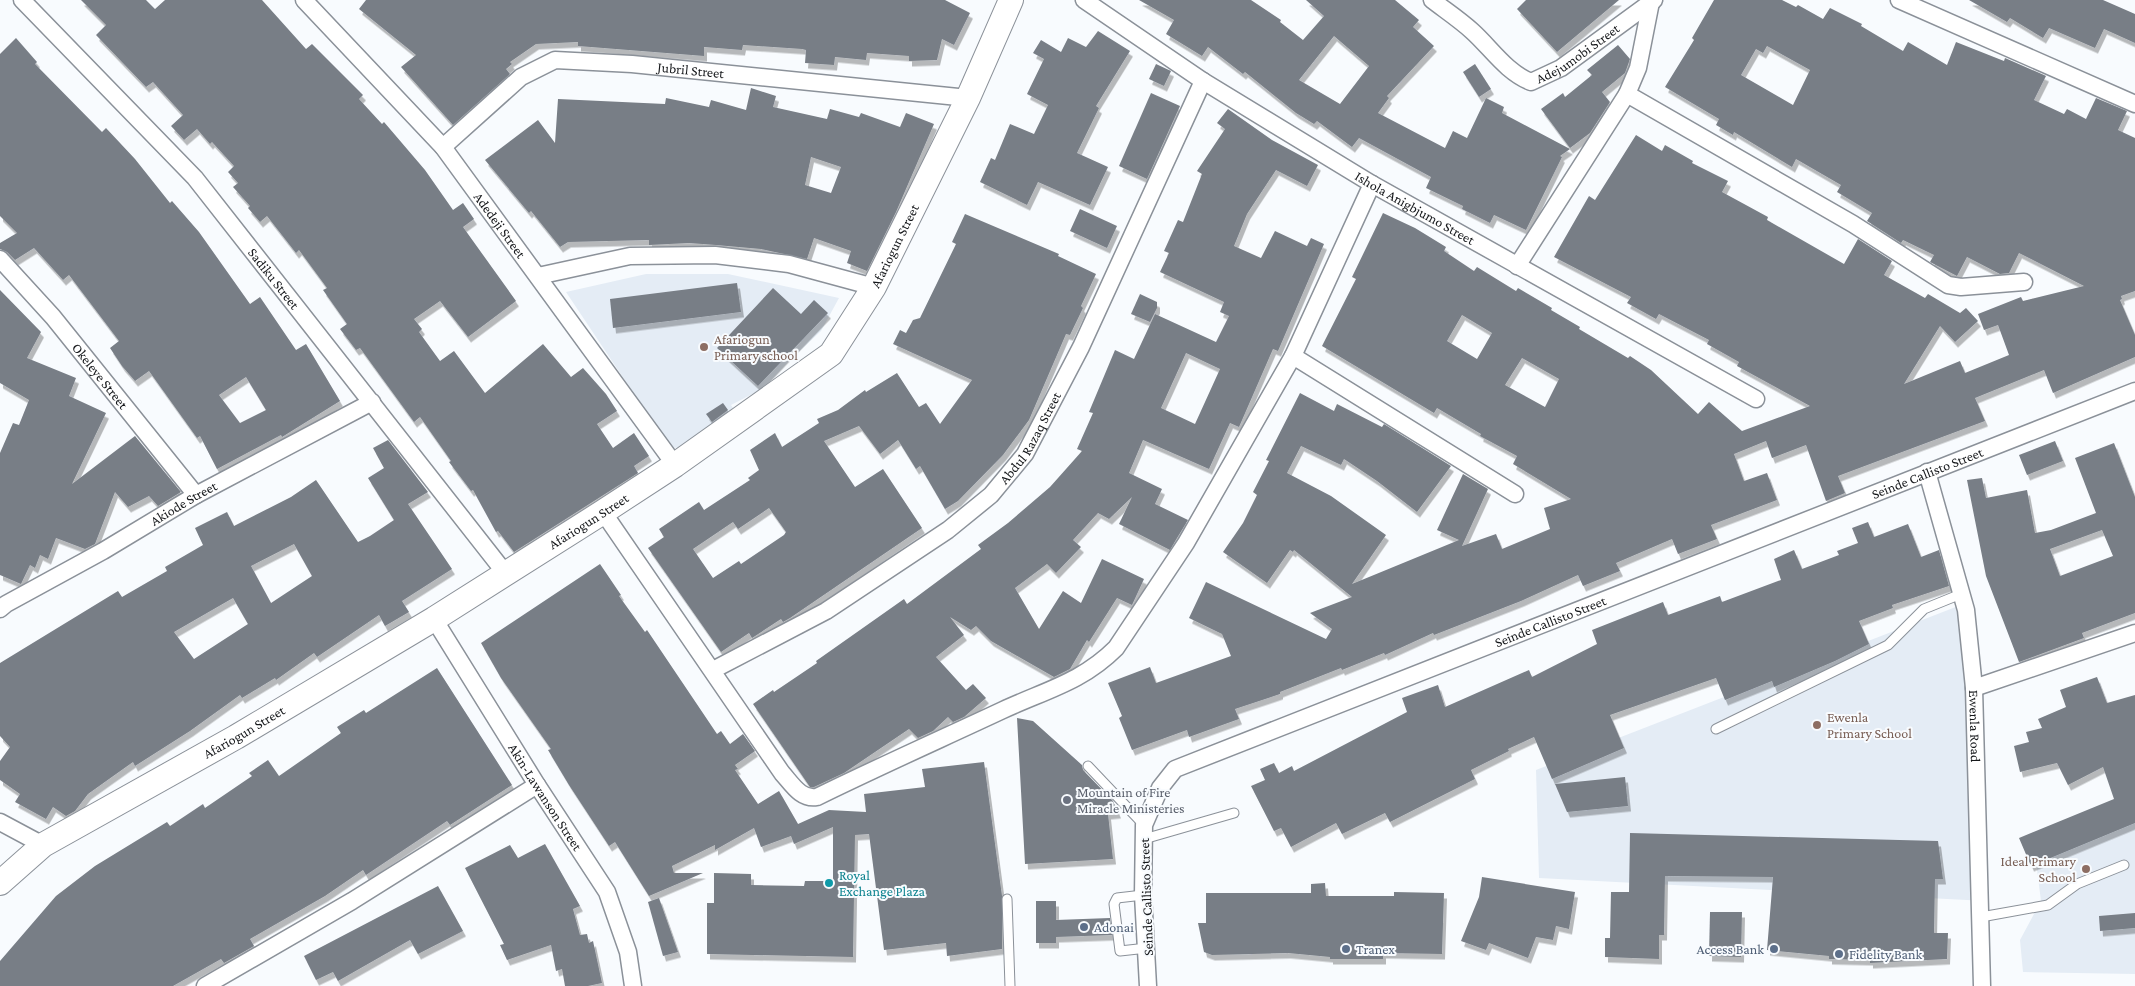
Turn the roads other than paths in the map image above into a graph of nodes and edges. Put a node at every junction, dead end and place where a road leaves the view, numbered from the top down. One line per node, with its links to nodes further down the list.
1 (22, 0): 22 (street, Sadiku Street)
2 (1011, 0): 10 (street, Afariogun Street)
3 (1084, 0): 8 (street, Ishola Anigbjumo Street)
4 (1432, 0): 7 (street, Adejumobi Street)
5 (1899, 0): 11 (street)
6 (307, 1): 12 (street, Adedeji Street)
7 (1652, 1): 9 (street)
8 (1203, 82): 13 (street, Ishola Anigbjumo Street); 33 (street, Abdul Razaq Street)
9 (1627, 94): 15 (street); 17 (street)
10 (968, 98): 12 (street, Jubril Street); 18 (street, Afariogun Street)
11 (2135, 104)
12 (443, 146): 16 (street, Adedeji Street)
13 (1372, 184): 15 (street, Ishola Anigbjumo Street); 19 (street)
14 (0, 259): 26 (street, Okeleye Street)
15 (1518, 266): 21 (street, Ishola Anigbjumo Street)
16 (538, 276): 18 (street); 23 (street, Adedeji Street)
17 (2024, 282)
18 (874, 287): 23 (street, Afariogun Street)
19 (1293, 356): 25 (street); 33 (street)
20 (2135, 391): 24 (street, Seinde Callisto Street)
21 (1756, 400)
22 (372, 402): 26 (street, Akiode Street); 28 (street, Sadiku Street)
23 (675, 466): 27 (street, Afariogun Street)
24 (1927, 472): 29 (street, Ewenla Road); 40 (street, Seinde Callisto Street)
25 (1515, 494)
26 (196, 495): 30 (street, Akiode Street)
27 (604, 512): 28 (street, Afariogun Street); 33 (street)
28 (506, 574): 31 (street, Afariogun Street)
29 (1961, 594): 34 (street, Ewenla Road); 35 (lane)
30 (2, 604)
31 (434, 619): 37 (street, Akin-Lawanson Street); 41 (street, Afariogun Street)
32 (2135, 633): 34 (street)
33 (713, 670)
34 (1974, 688): 46 (street, Ewenla Road)
35 (1716, 729)
36 (1088, 766): 40 (lane)
37 (537, 785): 48 (street); 49 (street, Akin-Lawanson Street)
38 (1234, 813): 40 (lane)
39 (0, 822): 41 (street)
40 (1144, 832): 44 (street, Seinde Callisto Street)
41 (43, 844): 43 (street, Afariogun Street)
42 (2124, 864): 46 (lane)
43 (0, 883)
44 (1143, 895): 47 (street, Seinde Callisto Street); 47 (lane)
45 (1008, 898): 50 (lane)
46 (1981, 917): 52 (street, Ewenla Road)
47 (1147, 948): 51 (street, Seinde Callisto Street)
48 (205, 986)
49 (633, 986)
50 (1010, 986)
51 (1148, 986)
52 (1982, 986)

